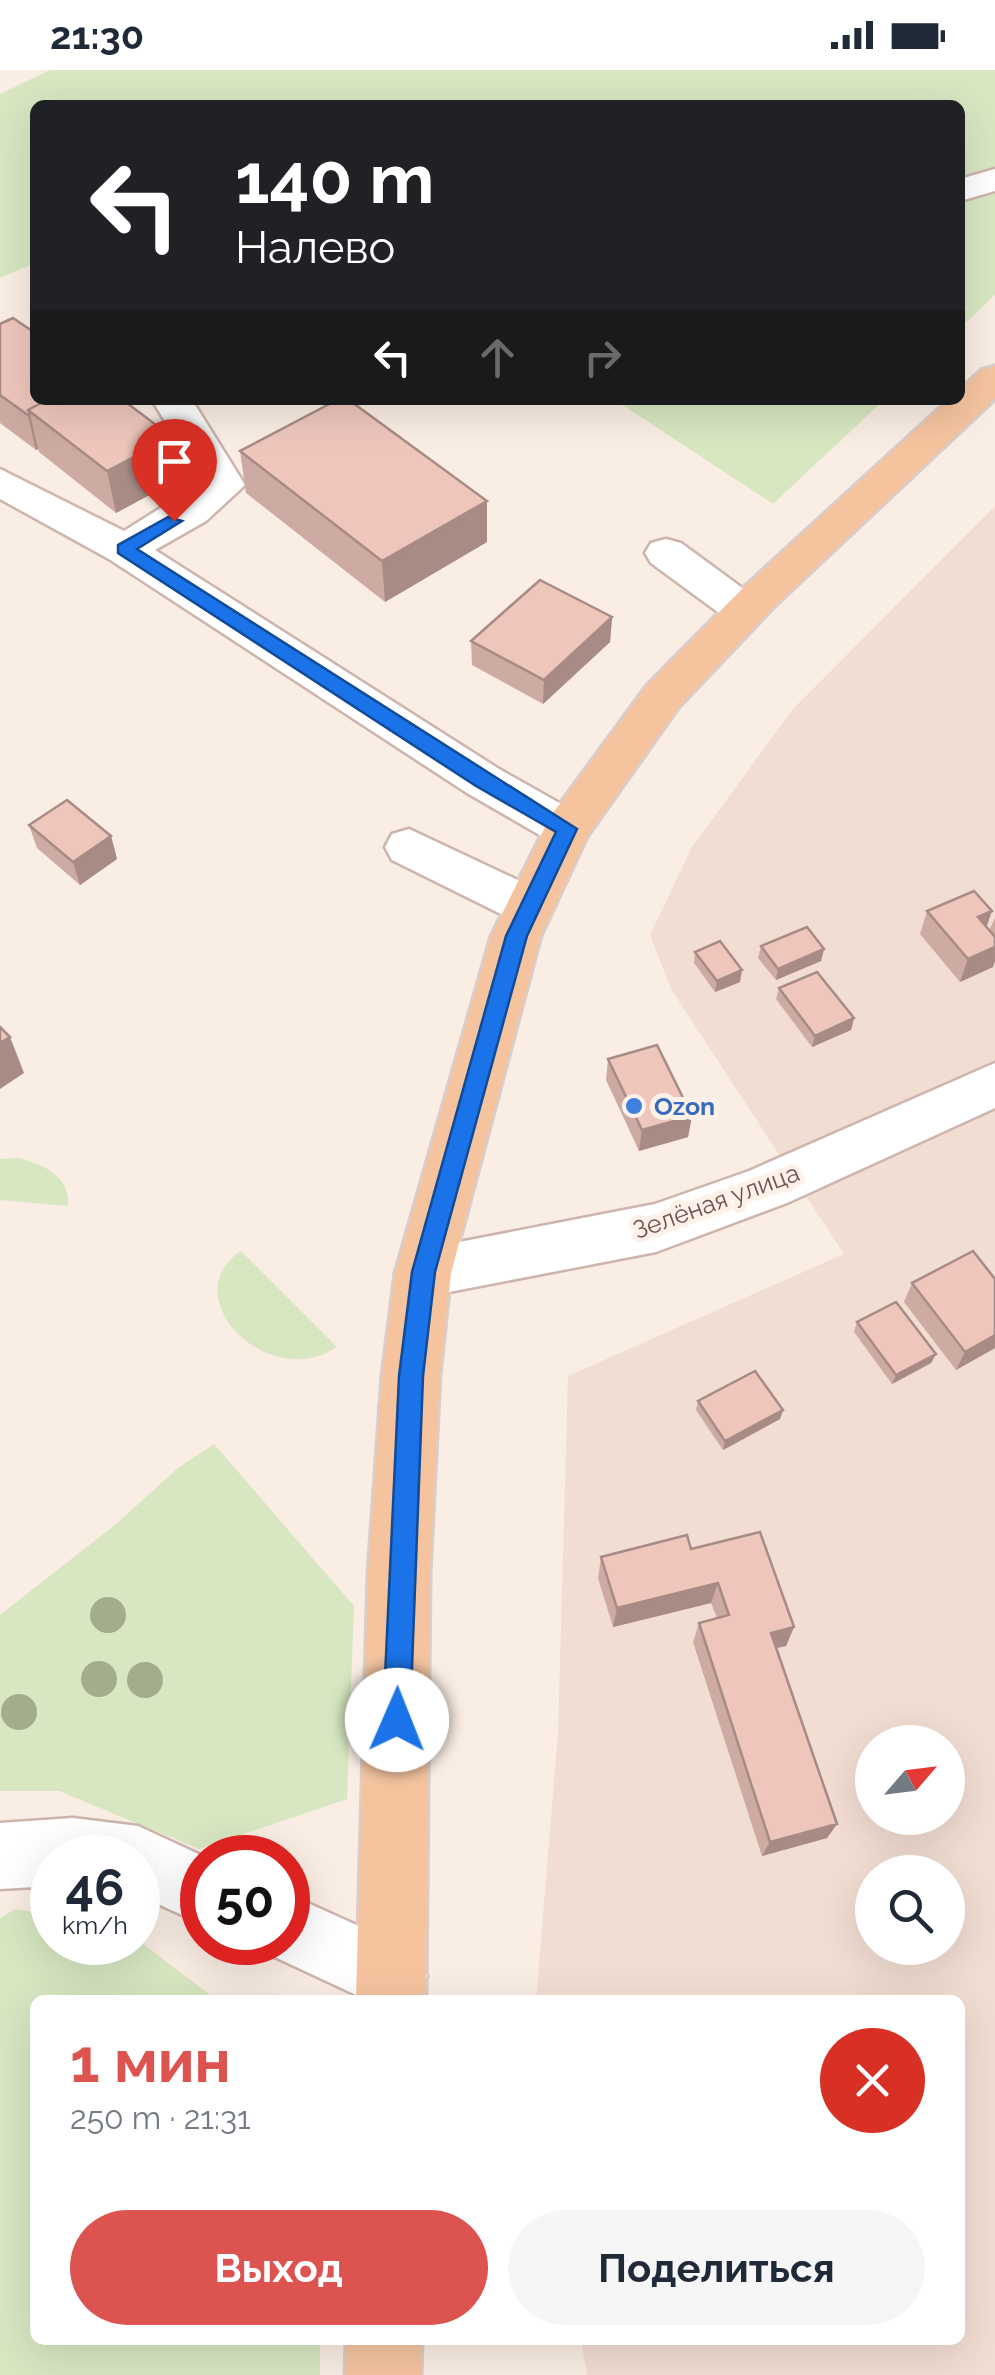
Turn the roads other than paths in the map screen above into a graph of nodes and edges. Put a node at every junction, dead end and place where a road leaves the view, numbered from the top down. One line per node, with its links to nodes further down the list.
1 (995, 180): 2 (street)
2 (965, 189)
3 (995, 378): 8 (main road)
4 (175, 405): 6 (street)
5 (0, 482): 6 (street)
6 (124, 549): 9 (street)
7 (666, 552): 8 (street)
8 (745, 610): 9 (main road)
9 (567, 829): 11 (main road)
10 (409, 847): 11 (street)
11 (528, 906): 13 (main road)
12 (995, 1084): 13 (street, Зелёная улица)
13 (423, 1272): 17 (main road)
14 (30, 1854): 15 (street)
15 (0, 1856)
16 (310, 1941): 17 (street)
17 (392, 1988)
18 (384, 2345): 19 (main road)
19 (383, 2375)

